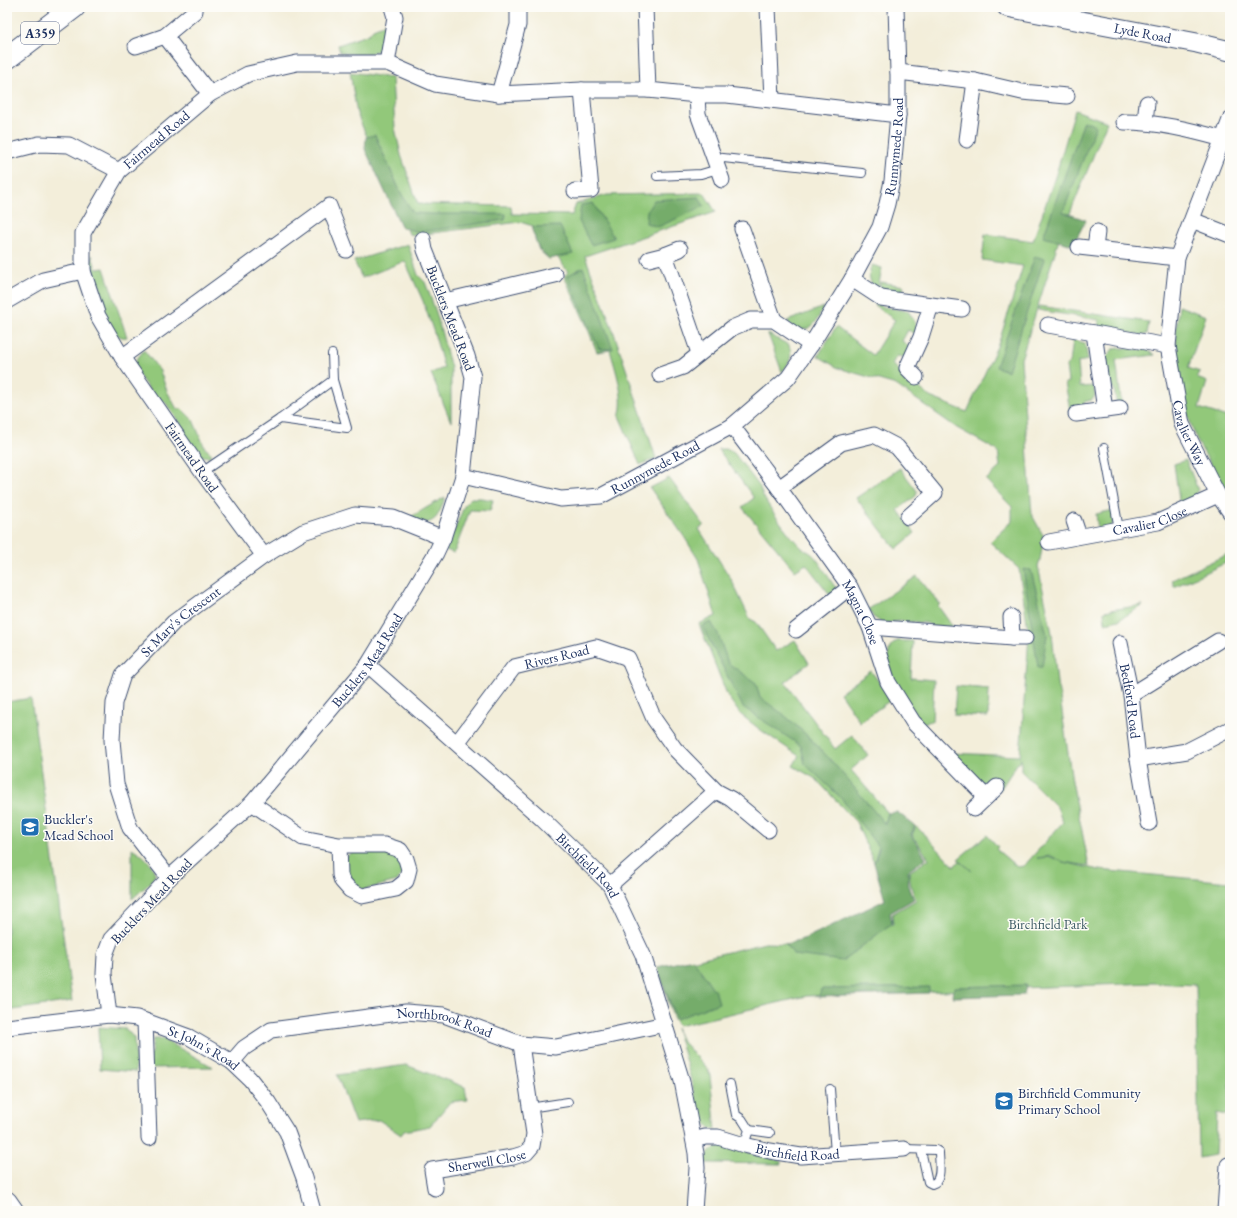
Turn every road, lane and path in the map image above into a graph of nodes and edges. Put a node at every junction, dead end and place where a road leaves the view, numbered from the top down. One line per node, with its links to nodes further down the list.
1 (74, 7): 12 (main road, A359)
2 (392, 7): 13 (street)
3 (518, 7): 19 (street)
4 (645, 7): 17 (street)
5 (768, 7): 22 (street)
6 (896, 7): 14 (street, Runnymede Road)
7 (1007, 7): 11 (street, Lyde Road)
8 (195, 10): 9 (street)
9 (165, 36): 10 (street); 18 (street)
10 (136, 46)
11 (1230, 51)
12 (7, 58)
13 (387, 63): 18 (street, Fairmead Road); 19 (street)
14 (898, 72): 15 (street); 24 (street, Runnymede Road)
15 (975, 82): 21 (street); 28 (street)
16 (582, 90): 17 (street); 19 (street); 35 (street)
17 (648, 90): 20 (street)
18 (210, 94): 32 (street, Fairmead Road)
19 (499, 94)
20 (697, 95): 22 (street); 31 (street)
21 (1067, 96)
22 (772, 100): 24 (street)
23 (1147, 103): 27 (street)
24 (898, 115): 50 (street, Runnymede Road)
25 (1230, 120): 29 (street, Cavalier Way)
26 (1124, 122): 27 (street)
27 (1145, 122): 29 (street)
28 (967, 140)
29 (1222, 140): 36 (street, Cavalier Way)
30 (7, 152): 32 (street)
31 (718, 169): 33 (lane); 34 (lane)
32 (119, 171): 48 (street, Fairmead Road)
33 (862, 173)
34 (657, 176)
35 (575, 192)
36 (1192, 220): 39 (street); 46 (street, Cavalier Way)
37 (742, 229): 55 (street)
38 (1097, 232): 42 (street)
39 (1230, 235)
40 (423, 239): 52 (street, Bucklers Mead Road)
41 (1079, 247): 42 (street)
42 (1095, 248): 46 (street)
43 (680, 249): 45 (street)
44 (346, 250): 62 (street)
45 (665, 255): 47 (street); 61 (street)
46 (1177, 258): 59 (street, Cavalier Way)
47 (649, 259)
48 (83, 271): 51 (street); 62 (street, Fairmead Road)
49 (555, 275): 52 (street)
50 (852, 279): 53 (street); 58 (street, Runnymede Road)
51 (7, 301)
52 (445, 301): 73 (street, Bucklers Mead Road)
53 (931, 305): 54 (street); 63 (street)
54 (962, 309)
55 (774, 320): 58 (street); 61 (street)
56 (1048, 325): 57 (street)
57 (1094, 332): 59 (street); 67 (street)
58 (811, 345): 70 (street, Runnymede Road)
59 (1168, 346): 75 (street, Cavalier Way)
60 (332, 354): 65 (lane)
61 (699, 354): 64 (street)
62 (122, 357): 72 (street, Fairmead Road)
63 (907, 369)
64 (660, 375)
65 (333, 380): 69 (lane); 69 (lane)
66 (1120, 408): 67 (street)
67 (1105, 410): 68 (street)
68 (1076, 414)
69 (280, 420): 72 (lane)
70 (732, 426): 73 (street, Runnymede Road); 74 (street, Magna Close)
71 (1104, 448): 79 (lane)
72 (202, 472): 83 (street, Fairmead Road)
73 (463, 476): 81 (street, Bucklers Mead Road)
74 (779, 488): 77 (street); 84 (street, Magna Close)
75 (1218, 494): 76 (street, Cavalier Way); 79 (street, Cavalier Close)
76 (1230, 512)
77 (908, 516)
78 (1074, 521): 80 (street)
79 (1119, 529): 80 (street, Cavalier Close)
80 (1079, 536): 82 (street, Cavalier Close)
81 (443, 538): 83 (street, St Mary's Crescent); 90 (street, Bucklers Mead Road)
82 (1049, 542)
83 (264, 556): 103 (street, St Mary's Crescent)
84 (850, 587): 86 (street, Magna Close); 87 (street)
85 (1011, 617): 86 (street)
86 (870, 627): 97 (street, Magna Close)
87 (796, 630)
88 (1218, 641): 91 (street)
89 (1120, 643): 91 (street, Bedford Road)
90 (368, 665): 93 (street, Birchfield Road); 98 (street, Bucklers Mead Road)
91 (1131, 695): 94 (street, Bedford Road)
92 (1230, 729): 94 (street, Bedford Road)
93 (457, 743): 96 (street, Rivers Road); 104 (street, Birchfield Road)
94 (1138, 759): 100 (street, Bedford Road)
95 (997, 787): 97 (street)
96 (716, 791): 101 (street, Rivers Road); 104 (street)
97 (986, 797): 99 (street)
98 (252, 803): 102 (street); 103 (street, Bucklers Mead Road)
99 (974, 809)
100 (1149, 823)
101 (768, 830)
102 (339, 845): 102 (street)
103 (169, 878): 105 (street, Bucklers Mead Road)
104 (610, 884): 107 (street, Birchfield Road)
105 (109, 1015): 106 (street, St John's Road); 108 (street, St John's Road)
106 (145, 1021): 110 (street, St John's Road); 117 (street)
107 (665, 1024): 109 (street, Northbrook Road); 118 (street, Birchfield Road)
108 (7, 1027)
109 (521, 1044): 110 (street, Northbrook Road); 114 (street, Sherwell Close)
110 (232, 1062): 128 (street, St John's Road)
111 (730, 1084): 115 (lane)
112 (830, 1089): 122 (lane)
113 (568, 1102): 114 (lane)
114 (529, 1108): 125 (street, Sherwell Close)
115 (749, 1130): 116 (lane); 119 (lane)
116 (770, 1132)
117 (149, 1138)
118 (694, 1140): 119 (street, Birchfield Road); 129 (street, Birchfield Road)
119 (744, 1145): 122 (street, Birchfield Road)
120 (904, 1149): 121 (lane); 122 (street, Birchfield Road)
121 (921, 1150)
122 (835, 1154)
123 (1228, 1165): 124 (street)
124 (1229, 1181): 130 (street)
125 (435, 1188)
126 (7, 1201): 127 (street)
127 (14, 1211)
128 (313, 1211)
129 (694, 1211)
130 (1225, 1211)

